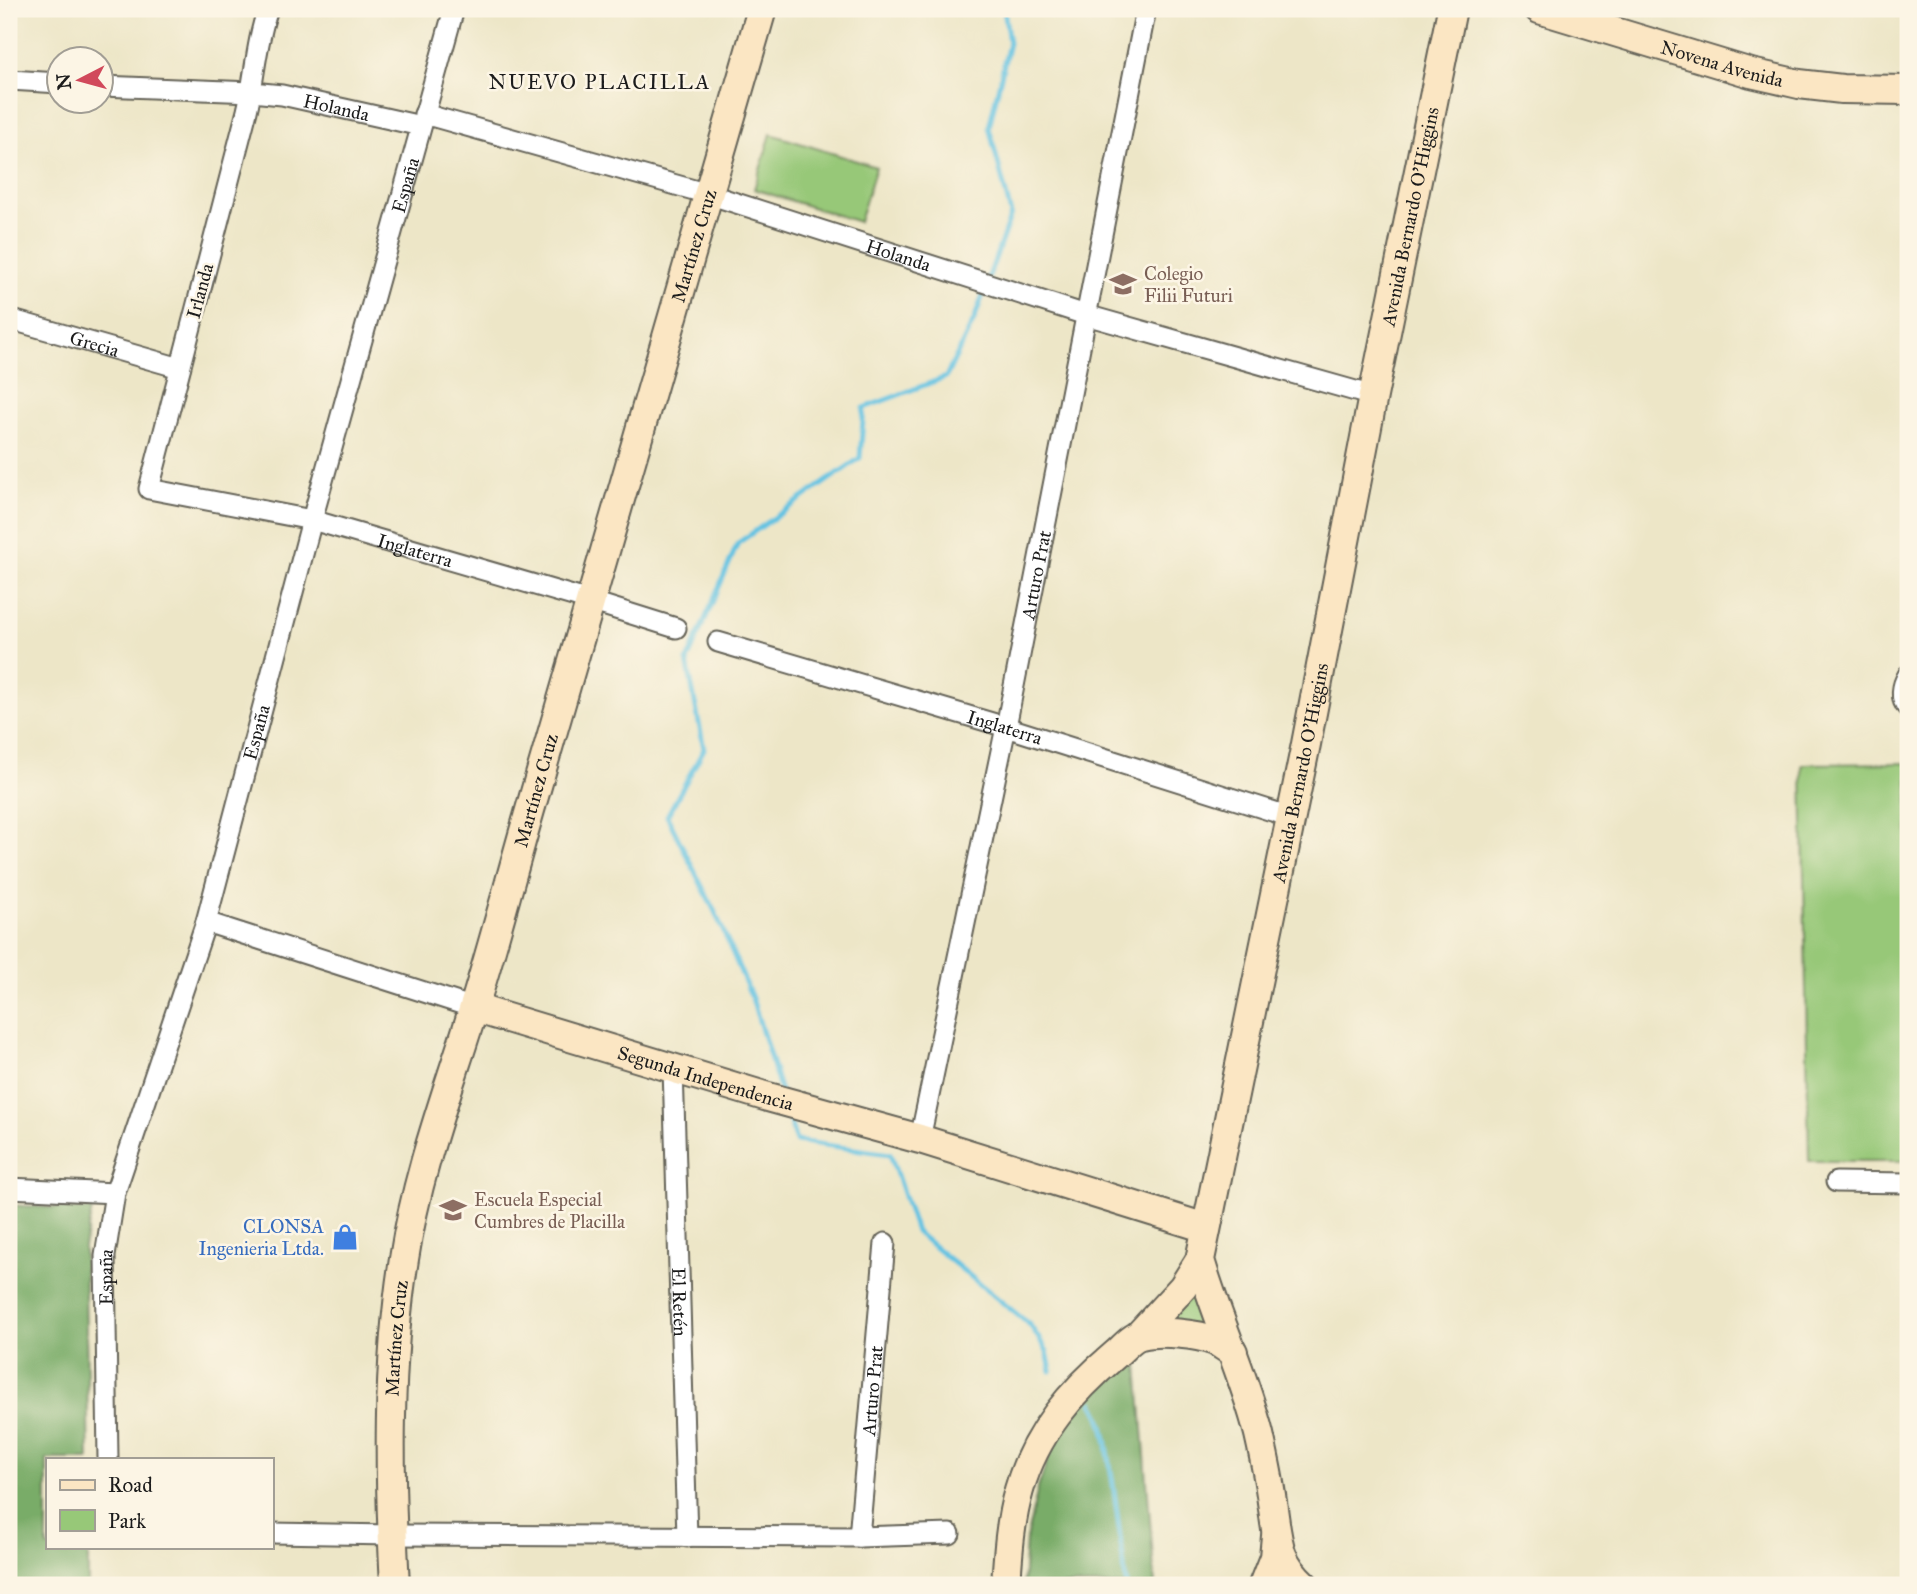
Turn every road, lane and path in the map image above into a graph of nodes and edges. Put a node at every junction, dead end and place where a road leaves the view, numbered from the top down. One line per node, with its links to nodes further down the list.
1 (268, 9): 11 (street, Irlanda)
2 (454, 9): 12 (street, España)
3 (762, 9): 13 (street, Martínez Cruz)
4 (1146, 9): 14 (street, Arturo Prat)
5 (1452, 9): 17 (street, Avenida Bernardo O'Higgins)
6 (1539, 9): 10 (street, Novena Avenida)
7 (9, 80): 8 (street)
8 (46, 82)
9 (116, 87): 11 (street, Holanda)
10 (1908, 90)
11 (252, 92): 12 (street, Holanda); 16 (street, Irlanda)
12 (423, 120): 13 (street, Holanda); 19 (street, España)
13 (708, 194): 14 (street, Holanda); 20 (street, Martínez Cruz)
14 (1086, 315): 17 (street, Holanda); 25 (street, Arturo Prat)
15 (9, 319): 16 (street, Grecia)
16 (180, 368): 18 (street, Irlanda)
17 (1373, 396): 26 (street, Avenida Bernardo O'Higgins)
18 (149, 489): 19 (street, Inglaterra)
19 (312, 520): 20 (street, Inglaterra); 27 (street, España)
20 (590, 601): 21 (street, Inglaterra); 28 (street, Martínez Cruz)
21 (676, 628)
22 (718, 642): 25 (street, Inglaterra)
23 (1908, 675): 24 (street)
24 (1908, 708)
25 (1006, 727): 26 (street, Inglaterra); 30 (street, Arturo Prat)
26 (1291, 817): 35 (street, Avenida Bernardo O'Higgins)
27 (206, 922): 28 (street, Segunda Independencia); 34 (street, España)
28 (474, 1007): 29 (street, Segunda Independencia); 44 (street, Martínez Cruz)
29 (673, 1068): 30 (street, Segunda Independencia); 45 (street, El Retén)
30 (920, 1139): 35 (street, Segunda Independencia)
31 (1836, 1182): 32 (street)
32 (1908, 1183)
33 (9, 1188): 34 (street)
34 (115, 1193): 40 (street, España)
35 (1206, 1228): 37 (street, Avenida Bernardo O'Higgins)
36 (885, 1243): 46 (street, Arturo Prat)
37 (1200, 1261): 38 (street); 39 (street, Avenida Bernardo O'Higgins)
38 (1139, 1335): 39 (street); 48 (street)
39 (1233, 1352): 41 (street, Avenida Bernardo O'Higgins)
40 (108, 1458)
41 (1276, 1530): 49 (street, Avenida Bernardo O'Higgins); 50 (street, Avenida Bernardo O'Higgins)
42 (273, 1533): 44 (street)
43 (950, 1534): 46 (street)
44 (392, 1535): 45 (street); 47 (street, Martínez Cruz)
45 (687, 1537): 46 (street)
46 (859, 1537)
47 (395, 1585)
48 (1006, 1585)
49 (1263, 1585)
50 (1304, 1585)

